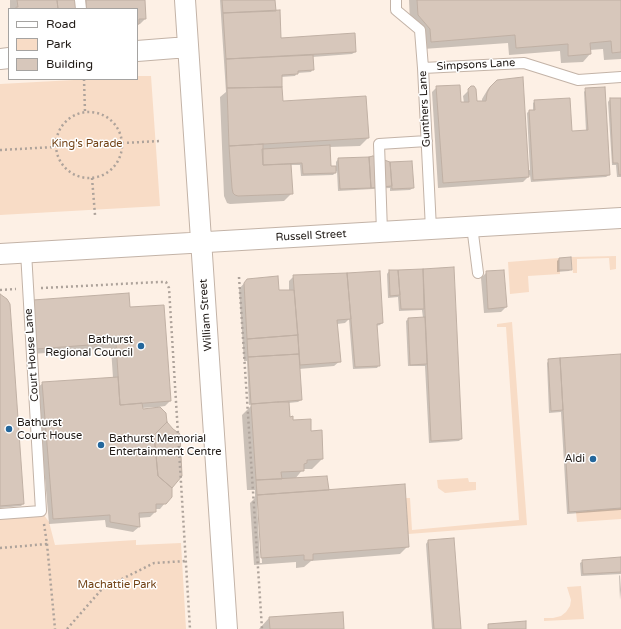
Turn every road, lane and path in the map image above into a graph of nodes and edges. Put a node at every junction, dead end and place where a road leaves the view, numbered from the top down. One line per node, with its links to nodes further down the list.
1 (185, 0): 3 (street, William Street)
2 (396, 0): 5 (lane, Gunthers Lane)
3 (188, 47): 4 (street); 20 (street, William Street)
4 (138, 51)
5 (423, 68): 6 (lane, Simpsons Lane); 10 (lane, Gunthers Lane)
6 (621, 77)
7 (84, 80): 8 (path)
8 (85, 112): 11 (path); 12 (path)
9 (161, 141): 11 (path)
10 (427, 141): 18 (lane, Gunthers Lane); 19 (lane)
11 (122, 143): 14 (path)
12 (55, 147): 13 (path); 14 (path)
13 (0, 150)
14 (92, 178): 15 (path)
15 (95, 215)
16 (621, 218): 17 (street, Russell Street)
17 (472, 226): 18 (street, Russell Street); 23 (lane)
18 (431, 229): 19 (street, Russell Street)
19 (382, 232): 20 (street, Russell Street)
20 (201, 242): 21 (street, Russell Street); 35 (street, William Street)
21 (26, 252): 22 (street, Russell Street); 25 (lane, Court House Lane)
22 (0, 254)
23 (478, 273)
24 (239, 277): 36 (path)
25 (28, 289): 26 (path); 27 (lane, Court House Lane); 31 (path)
26 (0, 290)
27 (42, 511): 28 (lane); 29 (path)
28 (0, 514)
29 (47, 544): 30 (path); 32 (path)
30 (0, 548)
31 (186, 561): 33 (path); 34 (path)
32 (55, 629)
33 (67, 629)
34 (190, 629)
35 (227, 629)
36 (262, 629)

